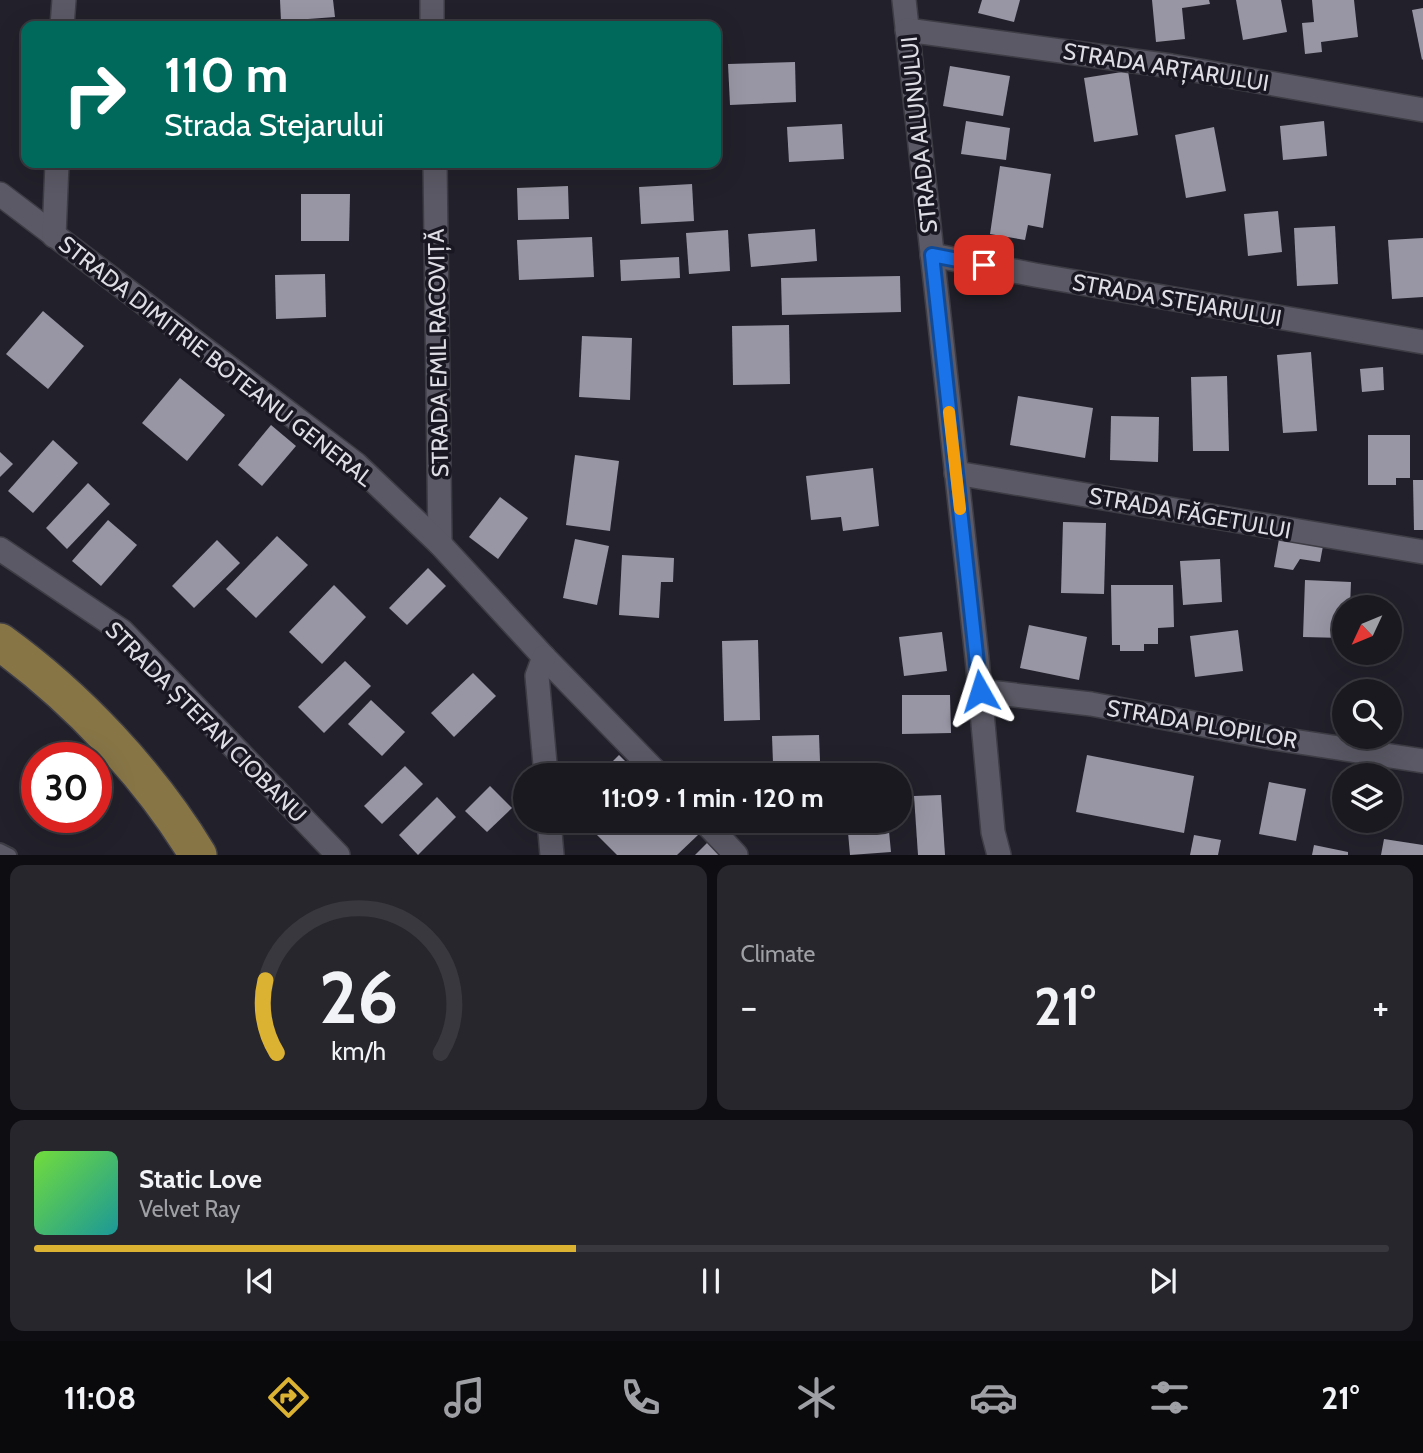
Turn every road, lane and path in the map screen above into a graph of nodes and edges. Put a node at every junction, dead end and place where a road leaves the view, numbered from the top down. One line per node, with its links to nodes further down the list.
1 (64, 0): 4 (street)
2 (432, 0): 5 (street)
3 (904, 0): 6 (street, STRADA ALUNULUI)
4 (62, 21)
5 (432, 21)
6 (907, 30): 7 (street, STRADA ARȚARULUI); 12 (street, STRADA ALUNULUI)
7 (1423, 110)
8 (57, 168): 11 (street)
9 (435, 168): 15 (street, STRADA EMIL RACOVIȚĂ)
10 (0, 194): 11 (street, STRADA DIMITRIE BOTEANU GENERAL)
11 (54, 236): 15 (street, STRADA DIMITRIE BOTEANU GENERAL)
12 (932, 255): 13 (street, STRADA STEJARULUI); 14 (street, STRADA ALUNULUI)
13 (1423, 342)
14 (956, 473): 17 (street, STRADA FĂGETULUI); 20 (street, STRADA ALUNULUI)
15 (440, 544): 19 (street, STRADA DIMITRIE BOTEANU GENERAL)
16 (0, 549): 29 (street, STRADA ȘTEFAN CIOBANU)
17 (1423, 552)
18 (0, 642): 28 (main road)
19 (544, 657): 22 (street); 23 (street, STRADA DIMITRIE BOTEANU GENERAL)
20 (980, 691): 21 (street, STRADA PLOPILOR); 32 (street, STRADA ALUNULUI)
21 (1423, 761)
22 (545, 763)
23 (647, 763)
24 (550, 833): 30 (street)
25 (715, 833): 31 (street)
26 (0, 850): 27 (lane)
27 (10, 855)
28 (198, 855)
29 (338, 855)
30 (552, 855)
31 (736, 855)
32 (999, 855)

